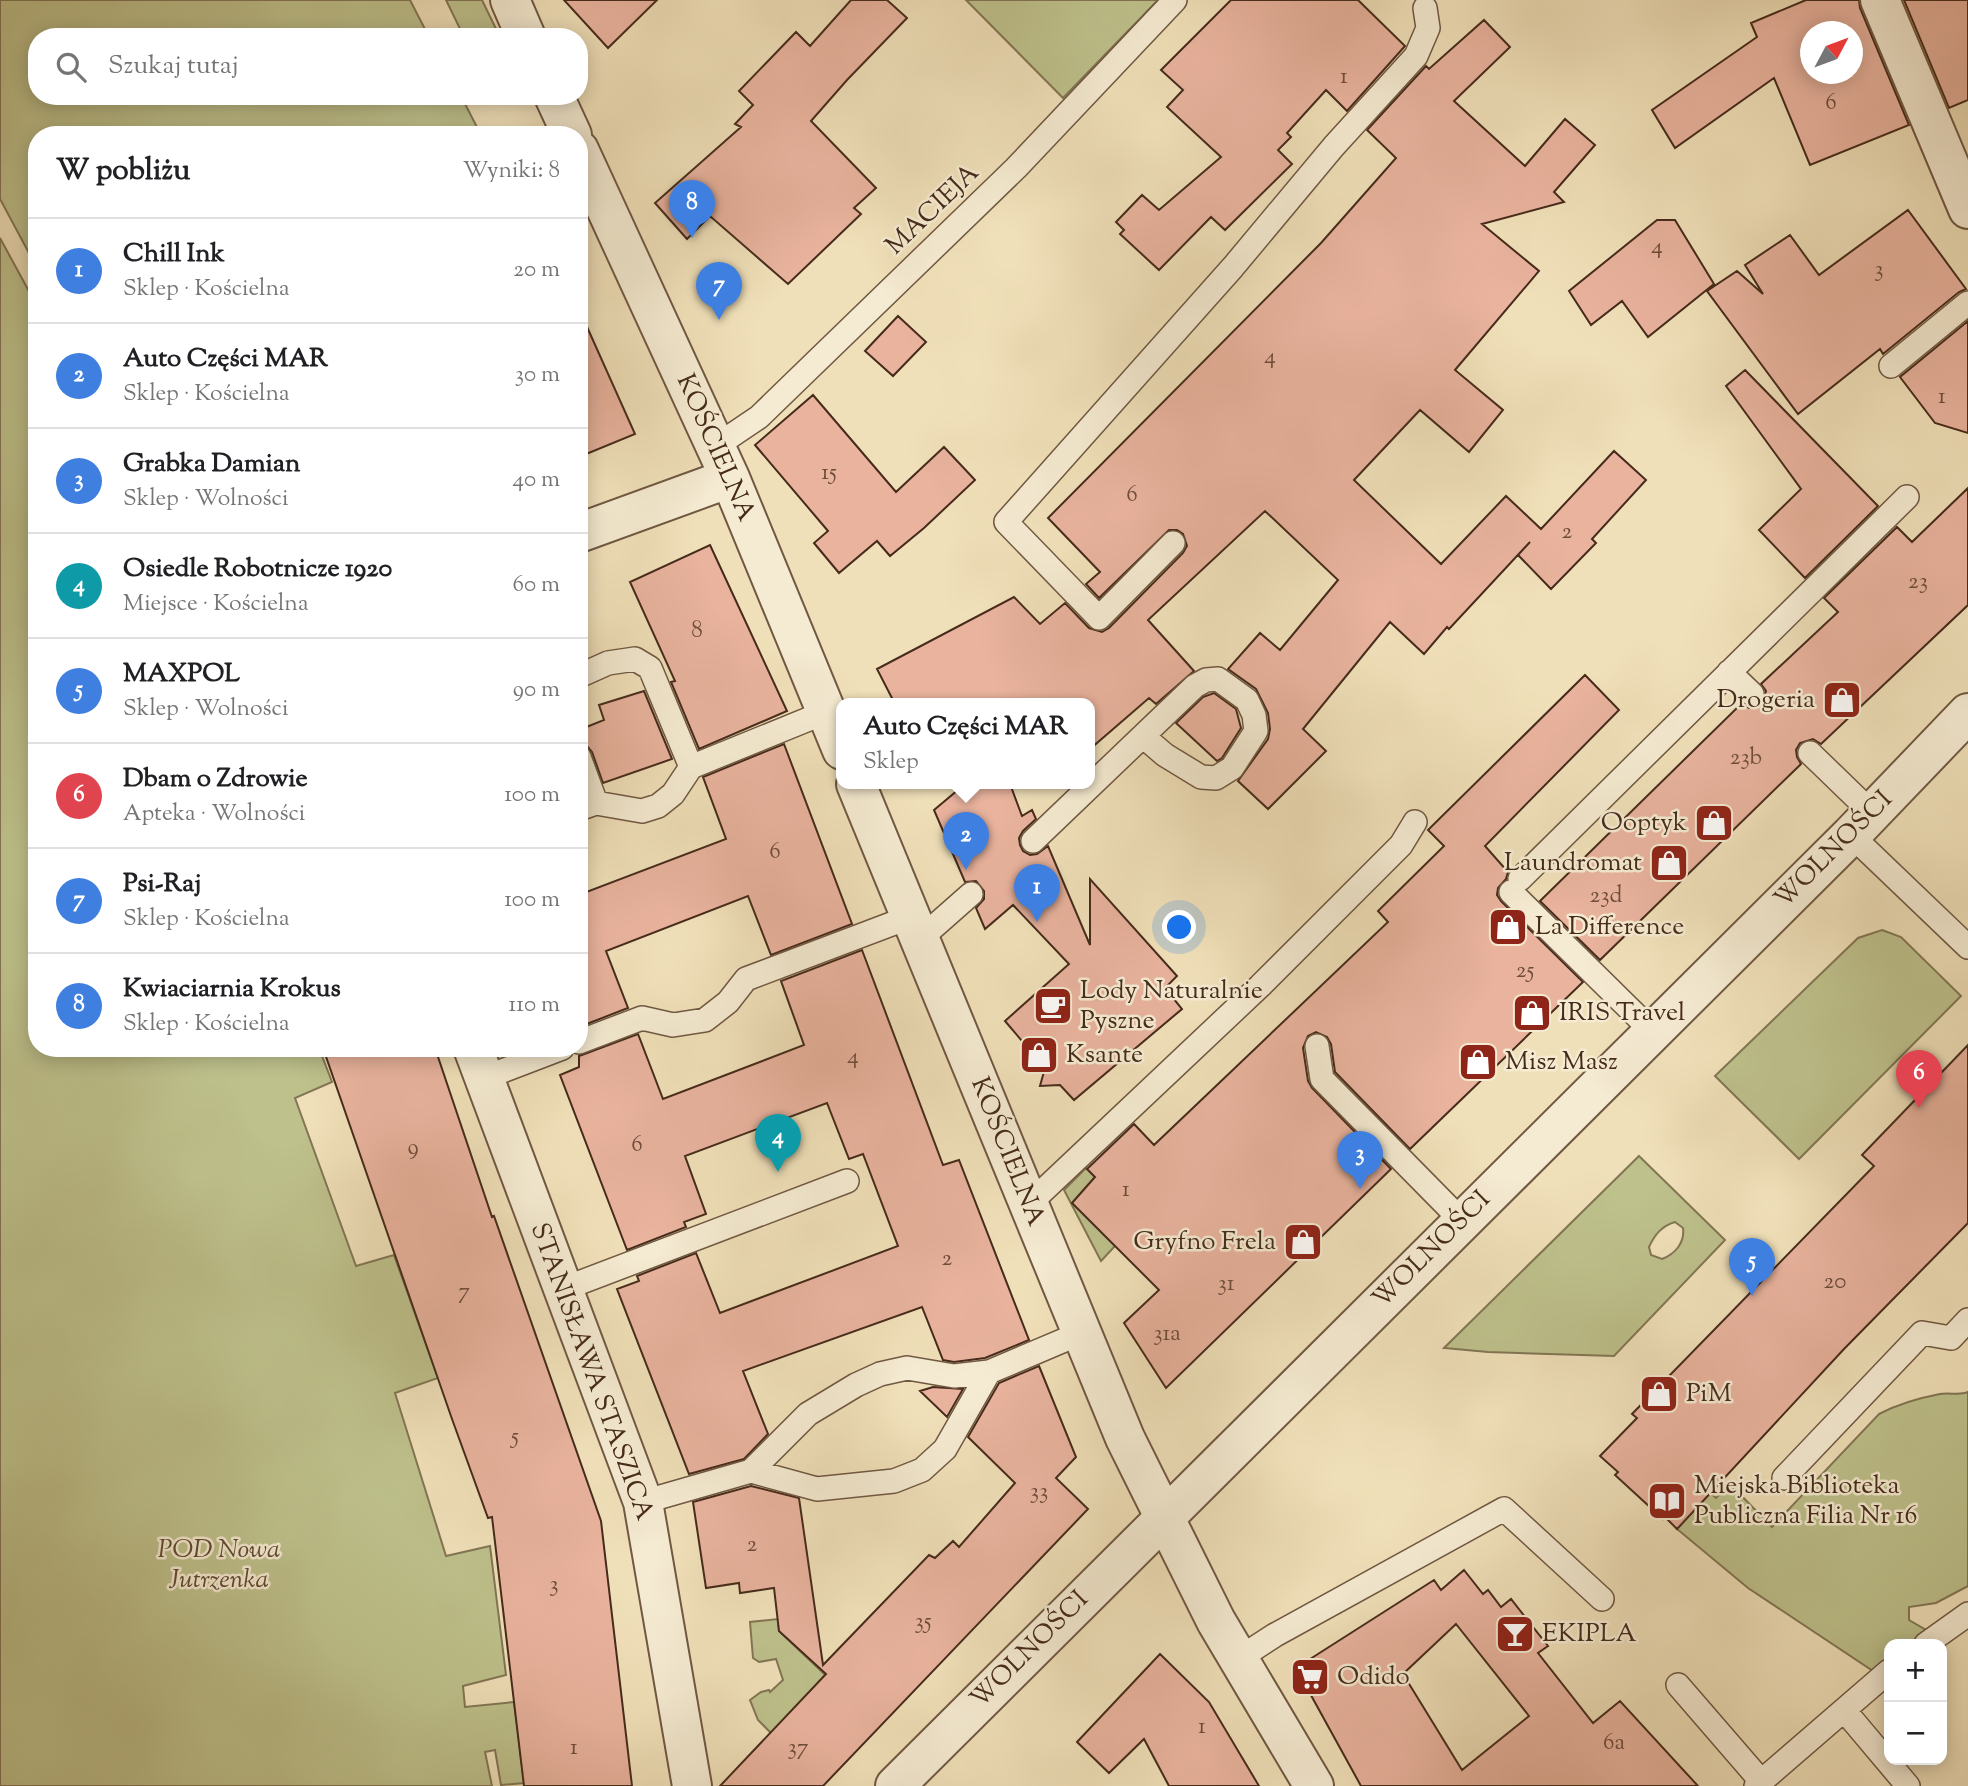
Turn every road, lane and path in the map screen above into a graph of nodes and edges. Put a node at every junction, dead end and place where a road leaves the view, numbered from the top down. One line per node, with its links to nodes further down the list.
1 (510, 0): 5 (street)
2 (1175, 0): 12 (lane, MACIEJA)
3 (1880, 0): 9 (street)
4 (1422, 3): 15 (lane)
5 (522, 28)
6 (558, 105): 7 (street)
7 (568, 126)
8 (588, 170): 12 (street, KOŚCIELNA)
9 (1968, 209)
10 (1968, 303): 11 (lane)
11 (1891, 366)
12 (723, 462): 14 (street); 19 (street, KOŚCIELNA)
13 (1907, 497): 17 (lane)
14 (588, 529)
15 (1174, 542)
16 (588, 672): 24 (lane)
17 (1729, 672): 18 (lane); 35 (lane)
18 (1752, 694)
19 (826, 712): 21 (street, KOŚCIELNA); 24 (lane)
20 (1968, 713): 30 (street, WOLNOŚCI)
21 (836, 736)
22 (1144, 737): 22 (lane); 25 (lane)
23 (1810, 753): 30 (lane)
24 (691, 767): 28 (lane)
25 (1095, 783)
26 (858, 789): 33 (street, KOŚCIELNA)
27 (1088, 789): 31 (lane)
28 (588, 806)
29 (1415, 822): 41 (lane)
30 (1861, 824): 34 (lane); 35 (street, WOLNOŚCI)
31 (1033, 841)
32 (971, 894): 33 (lane)
33 (915, 928): 36 (lane); 41 (street, KOŚCIELNA)
34 (1968, 947)
35 (1652, 1031): 42 (street, WOLNOŚCI)
36 (588, 1039)
37 (1317, 1046): 42 (lane)
38 (512, 1057): 39 (lane)
39 (478, 1063): 43 (street, STANISŁAWA STASZICA)
40 (847, 1181): 43 (lane)
41 (1029, 1204): 45 (street, KOŚCIELNA)
42 (1462, 1220): 50 (street, WOLNOŚCI)
43 (563, 1289): 49 (street, STANISŁAWA STASZICA)
44 (1968, 1320): 48 (lane)
45 (1082, 1333): 46 (lane); 50 (street, KOŚCIELNA)
46 (989, 1372): 47 (lane); 47 (lane)
47 (751, 1471): 49 (lane)
48 (1784, 1478)
49 (643, 1502): 59 (street, STANISŁAWA STASZICA)
50 (1163, 1517): 54 (street, KOŚCIELNA); 60 (street, WOLNOŚCI)
51 (1602, 1600): 54 (lane)
52 (1968, 1614): 53 (lane)
53 (1933, 1639)
54 (1238, 1659): 61 (street, KOŚCIELNA)
55 (1884, 1675): 57 (lane)
56 (1678, 1685): 58 (lane)
57 (1843, 1710): 58 (lane); 62 (lane)
58 (1758, 1784)
59 (690, 1785)
60 (895, 1786)
61 (1314, 1786)
62 (1908, 1786)

